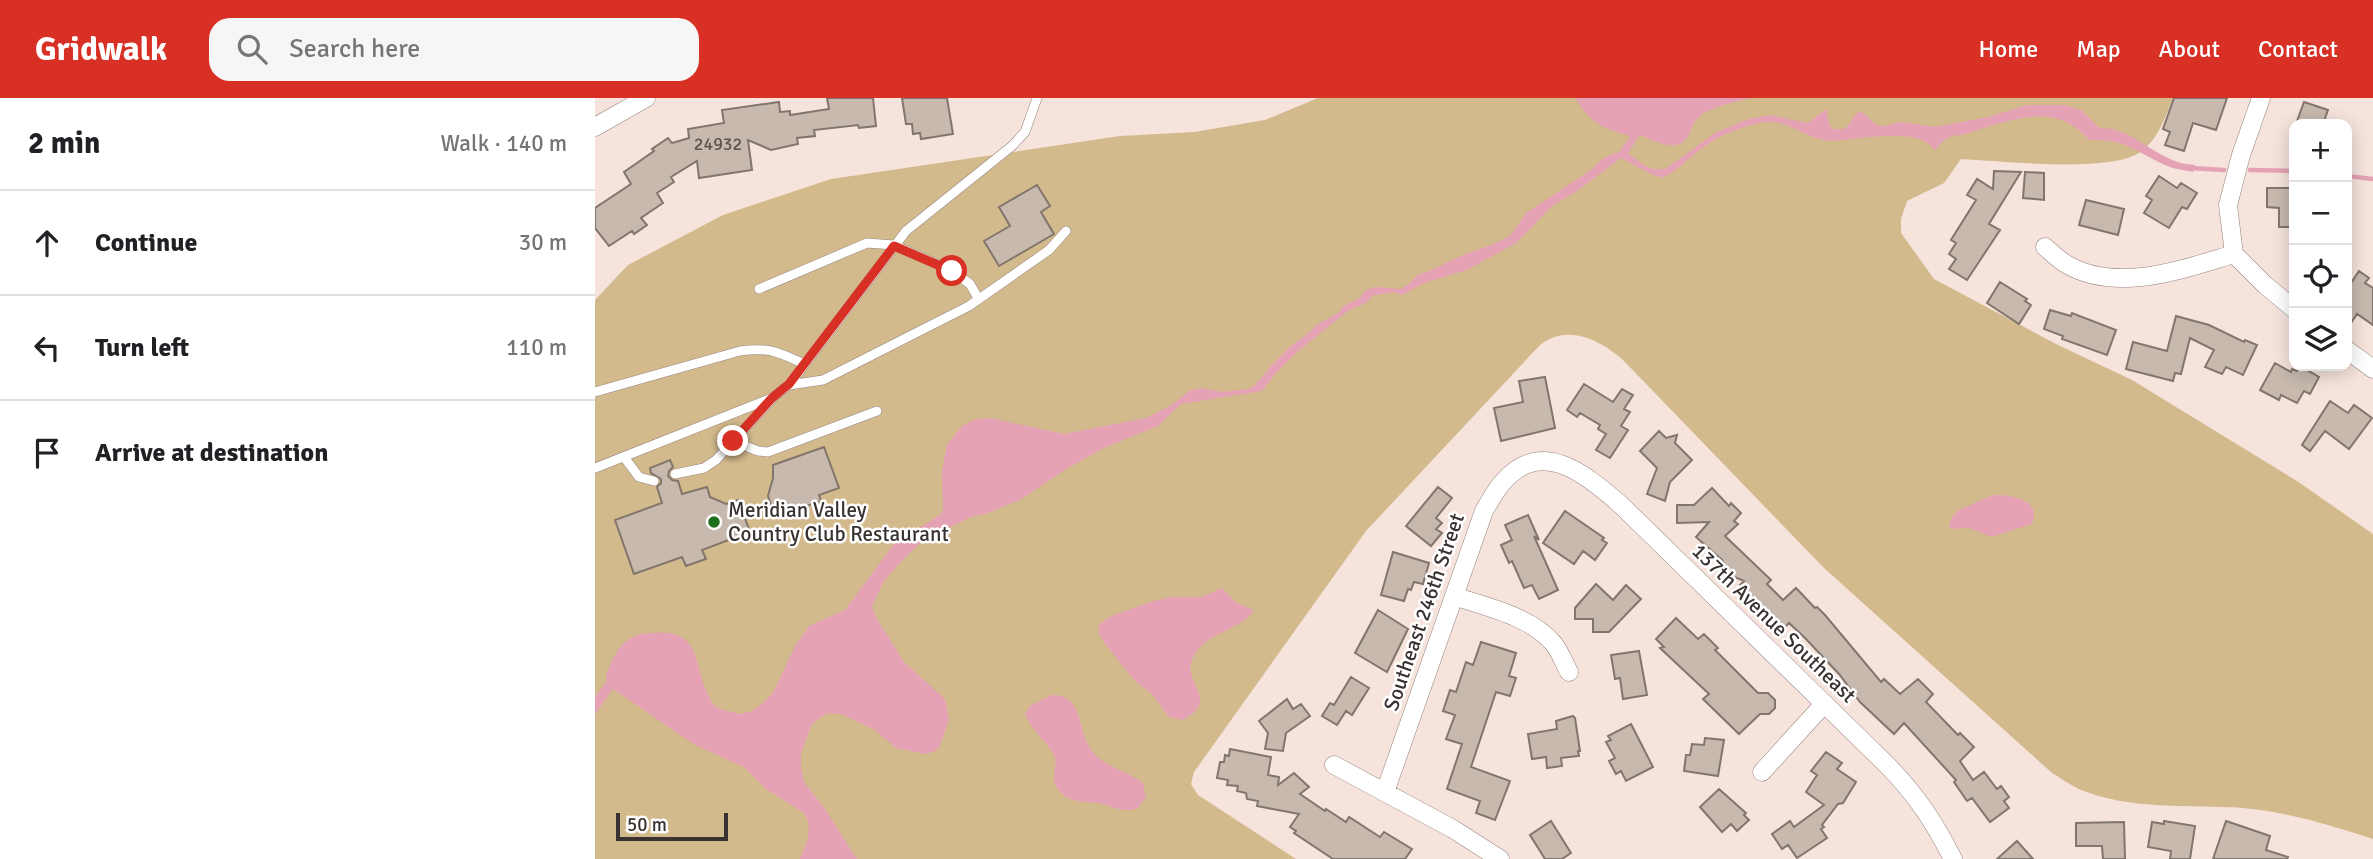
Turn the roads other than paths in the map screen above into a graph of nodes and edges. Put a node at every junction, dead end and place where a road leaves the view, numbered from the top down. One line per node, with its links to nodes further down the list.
1 (646, 98): 4 (street)
2 (1037, 98): 6 (lane)
3 (2261, 98): 8 (street)
4 (595, 128)
5 (1066, 231): 10 (lane)
6 (894, 246): 9 (lane); 10 (lane); 13 (lane)
7 (2045, 247): 8 (street)
8 (2234, 254): 11 (street)
9 (759, 289)
10 (978, 298): 15 (lane)
11 (2293, 308)
12 (2352, 353): 14 (street)
13 (804, 364): 15 (lane); 16 (lane)
14 (2373, 369)
15 (789, 384): 17 (lane)
16 (595, 392)
17 (772, 398): 19 (lane); 20 (lane)
18 (877, 411): 19 (lane)
19 (733, 441): 23 (lane)
20 (624, 457): 22 (lane); 24 (lane)
21 (1530, 463): 25 (street, Southeast 246th Street); 27 (street, 137th Avenue Southeast)
22 (596, 470)
23 (675, 474)
24 (654, 481)
25 (1454, 596): 26 (street); 30 (street, Southeast 246th Street)
26 (1569, 672)
27 (1824, 705): 29 (street); 32 (street, 137th Avenue Southeast)
28 (1334, 765): 30 (street)
29 (1762, 772)
30 (1385, 792): 31 (street)
31 (1500, 859)
32 (1953, 859)

